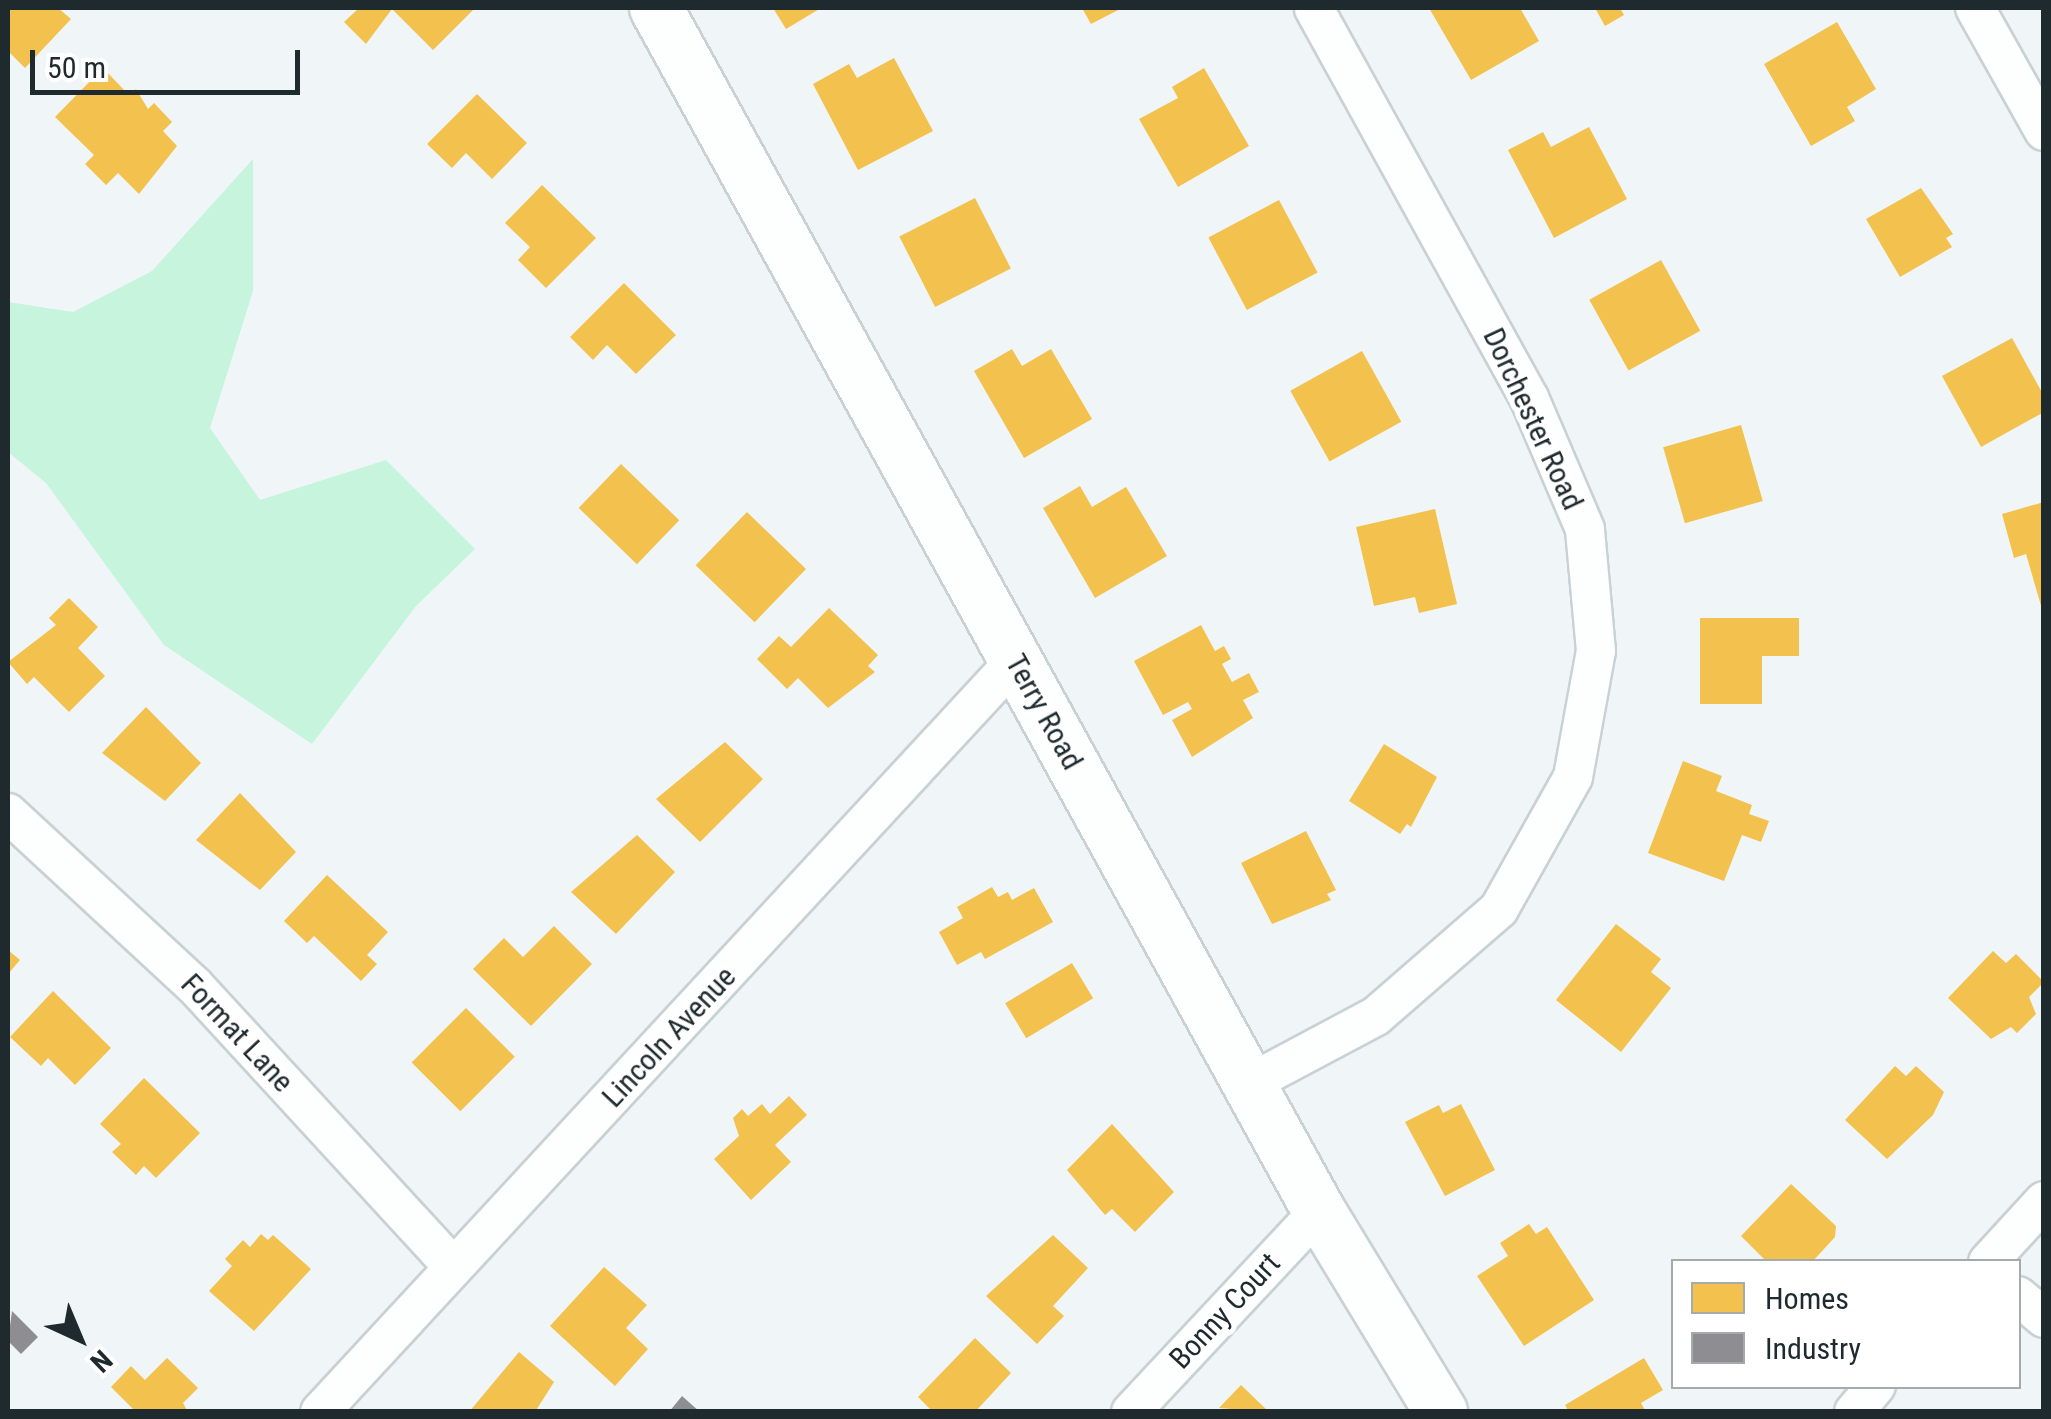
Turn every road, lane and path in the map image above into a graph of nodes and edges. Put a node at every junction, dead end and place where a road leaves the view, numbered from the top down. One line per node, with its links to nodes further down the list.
1 (656, 8): 5 (street, Terry Road)
2 (1314, 8): 7 (street, Dorchester Road)
3 (1976, 8): 4 (street)
4 (2044, 131)
5 (1016, 661): 7 (street, Terry Road); 11 (street, Lincoln Avenue)
6 (8, 813): 11 (street, Format Lane)
7 (1252, 1082): 9 (street, Terry Road)
8 (2044, 1200): 10 (street)
9 (1319, 1212): 16 (street, Bonny Court); 17 (street, Terry Road)
10 (1991, 1259)
11 (452, 1266): 15 (street, Lincoln Avenue)
12 (2021, 1299): 13 (street)
13 (2044, 1318)
14 (1873, 1389): 18 (street)
15 (320, 1412)
16 (1131, 1412)
17 (1441, 1412)
18 (1854, 1412)

